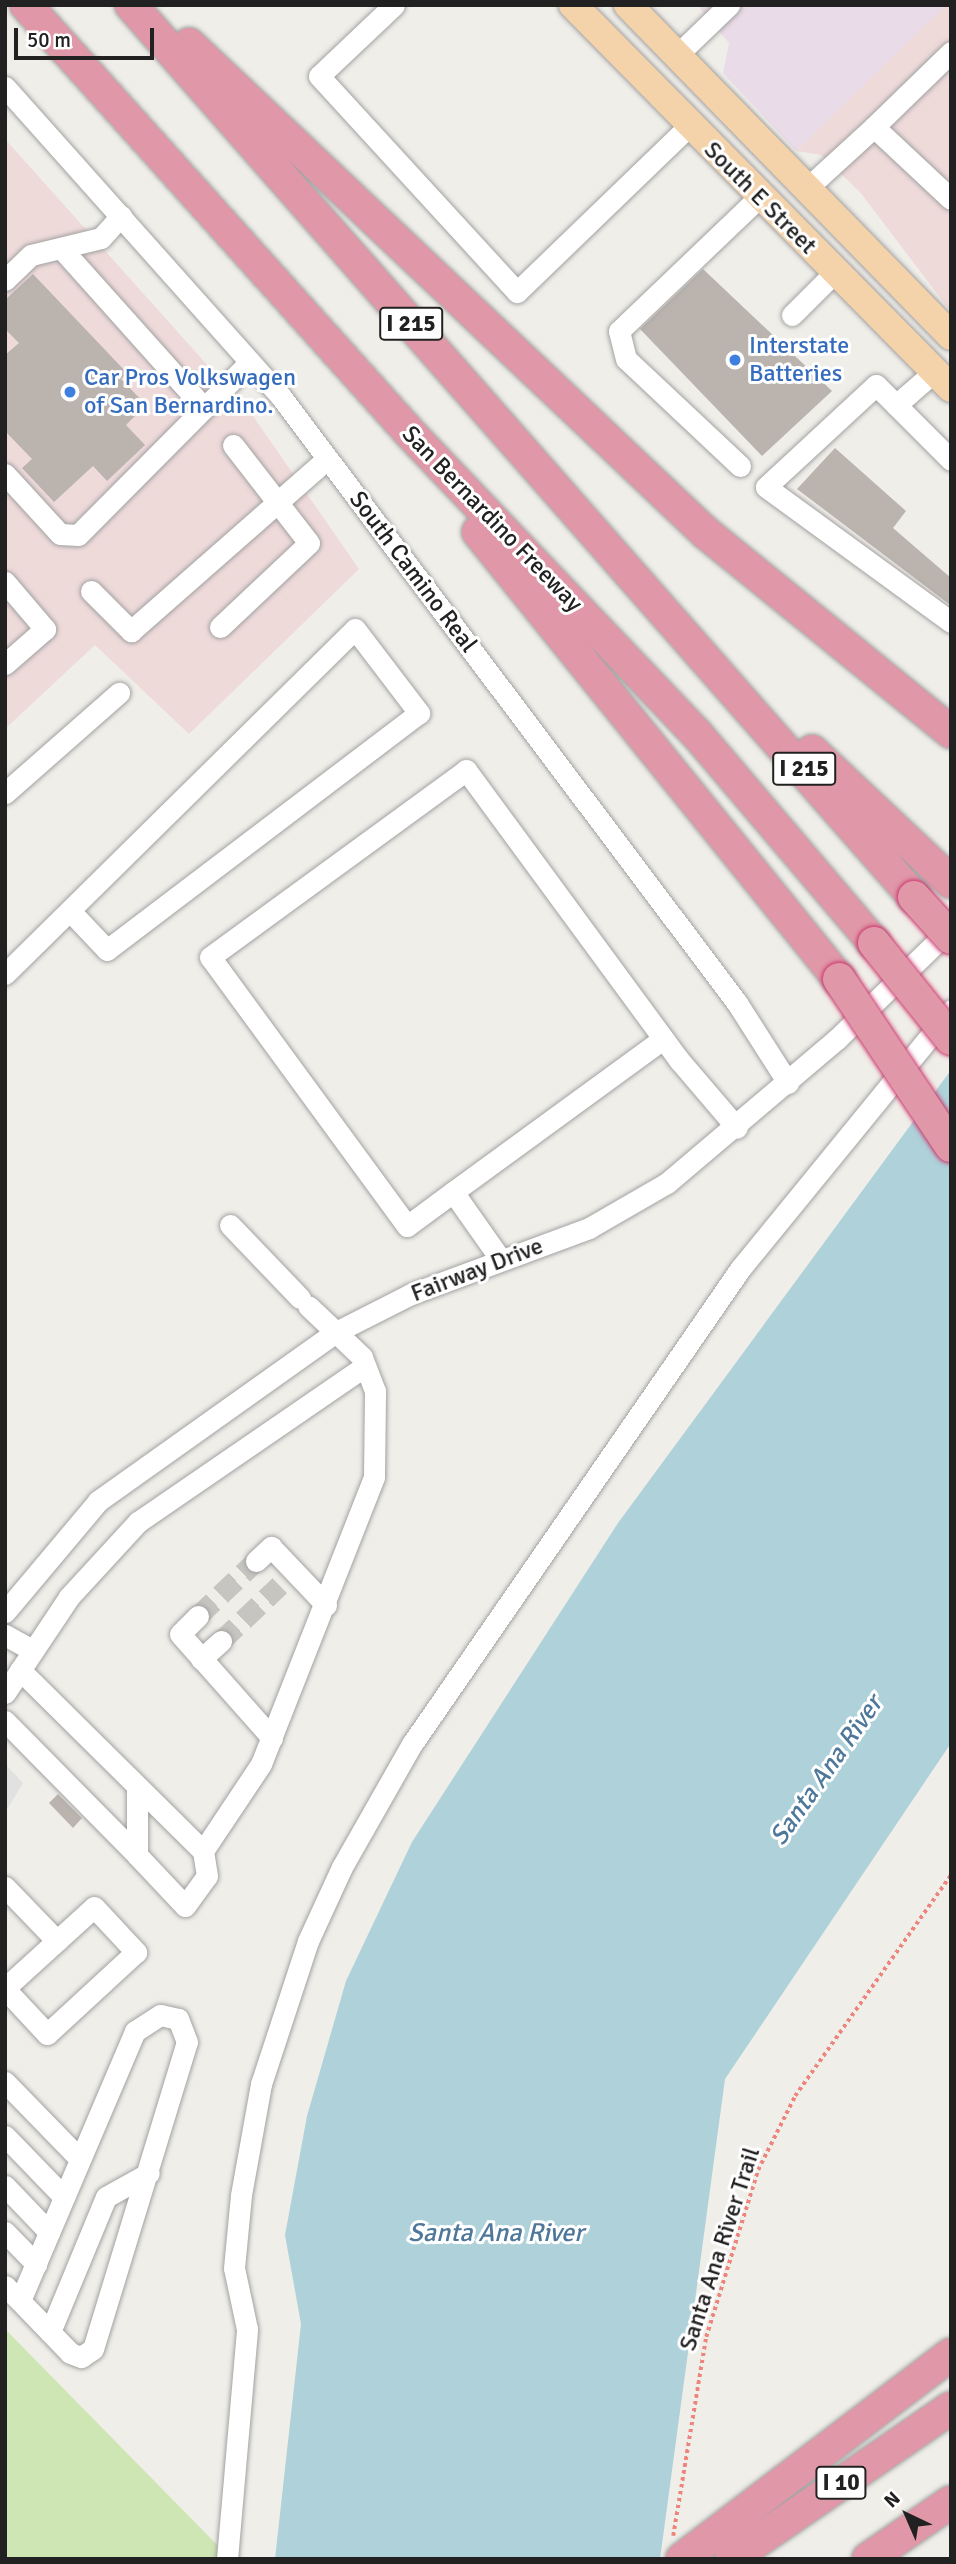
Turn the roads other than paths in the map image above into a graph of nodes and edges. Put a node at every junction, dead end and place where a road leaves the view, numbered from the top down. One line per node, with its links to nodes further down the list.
1 (26, 5): 26 (highway, San Bernardino Freeway / I 215)
2 (131, 5): 37 (highway, I 215)
3 (148, 5): 40 (highway)
4 (394, 5): 11 (street)
5 (573, 5): 11 (main road, South E Street)
6 (628, 5): 9 (main road, South E Street)
7 (729, 5): 9 (street)
8 (951, 52): 12 (street)
9 (676, 55): 13 (main road, South E Street)
10 (5, 87): 16 (street, South Camino Real)
11 (690, 126): 14 (main road, South E Street)
12 (874, 127): 13 (street); 15 (street)
13 (805, 190): 21 (main road, South E Street)
14 (758, 198): 18 (main road, South E Street); 30 (street)
15 (951, 199)
16 (121, 216): 17 (street); 22 (street, South Camino Real)
17 (61, 248): 19 (street); 25 (street)
18 (834, 273): 20 (street); 23 (main road, South E Street)
19 (5, 280)
20 (792, 315)
21 (951, 336)
22 (250, 362): 25 (street); 28 (street, South Camino Real)
23 (942, 380): 24 (street)
24 (896, 405): 29 (street); 35 (street)
25 (204, 408): 31 (street)
26 (410, 433): 49 (highway, San Bernardino Freeway / I 215, bridge); 52 (highway, bridge)
27 (233, 445): 32 (street)
28 (327, 459): 32 (street); 50 (street, South Camino Real)
29 (951, 460)
30 (740, 466)
31 (5, 474)
32 (279, 499): 34 (street); 36 (street)
33 (5, 582): 38 (street)
34 (91, 592)
35 (951, 622)
36 (220, 628)
37 (694, 640): 42 (highway); 45 (highway, I 215, bridge)
38 (5, 663)
39 (119, 693): 41 (street)
40 (940, 724)
41 (5, 793)
42 (945, 876)
43 (70, 911): 43 (street); 46 (street)
44 (951, 928): 50 (street, Fairway Drive)
45 (951, 939)
46 (5, 974)
47 (951, 1010): 91 (street)
48 (663, 1039): 51 (street); 53 (street); 53 (street)
49 (951, 1039)
50 (788, 1083): 51 (street, Fairway Drive)
51 (737, 1128): 55 (street, Fairway Drive)
52 (951, 1146)
53 (453, 1192): 55 (street)
54 (230, 1225): 56 (street)
55 (501, 1260): 56 (street, Fairway Drive)
56 (334, 1333): 57 (street); 60 (street, Fairway Drive)
57 (365, 1366): 59 (street); 64 (street)
58 (256, 1561): 59 (street)
59 (326, 1605): 69 (street)
60 (5, 1612)
61 (198, 1616): 65 (street)
62 (5, 1634): 64 (street)
63 (221, 1641): 65 (street)
64 (32, 1650): 66 (street)
65 (201, 1659): 69 (street)
66 (20, 1670): 67 (street); 70 (street)
67 (5, 1694)
68 (5, 1721): 72 (street)
69 (272, 1738): 71 (street)
70 (137, 1788): 71 (street); 72 (street)
71 (204, 1851): 72 (street)
72 (138, 1855)
73 (5, 1887): 74 (street)
74 (57, 1941): 75 (street); 75 (street)
75 (5, 1989)
76 (5, 2082): 78 (street)
77 (5, 2136): 81 (street)
78 (80, 2159): 79 (street); 81 (street)
79 (149, 2173): 86 (street); 86 (street)
80 (5, 2186): 83 (street)
81 (64, 2197): 83 (street)
82 (5, 2232): 84 (street)
83 (49, 2232): 84 (street)
84 (36, 2264): 85 (street)
85 (13, 2294): 86 (street)
86 (50, 2332)
87 (951, 2354): 90 (highway)
88 (951, 2408): 92 (highway, I 10)
89 (951, 2502): 93 (highway)
90 (684, 2549)
91 (228, 2559)
92 (731, 2559)
93 (868, 2559)

